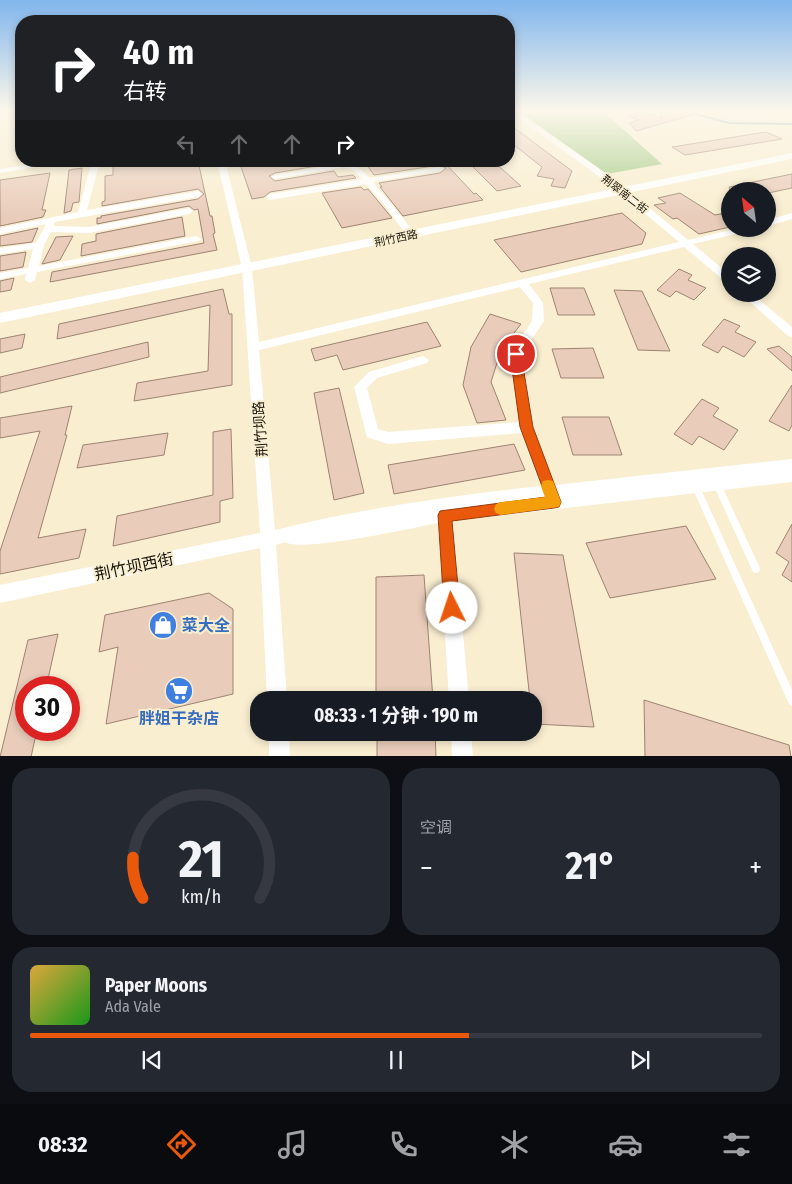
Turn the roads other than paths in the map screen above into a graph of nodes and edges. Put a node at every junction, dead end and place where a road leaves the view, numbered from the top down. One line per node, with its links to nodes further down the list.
1 (561, 146): 13 (street, 荆翠南二街)
2 (792, 149): 13 (main road, 荆竹西路)
3 (792, 156): 13 (main road, 荆竹西路)
4 (27, 167): 10 (street)
5 (94, 167): 17 (street)
6 (222, 167): 28 (street, 荆竹坝路)
7 (324, 167): 11 (street)
8 (353, 167): 12 (street)
9 (440, 169): 12 (street)
10 (0, 171)
11 (275, 177)
12 (368, 180): 15 (street); 21 (street)
13 (619, 188): 21 (main road, 荆竹西路); 25 (street, 荆翠南二街); 28 (main road, 荆竹西路)
14 (198, 194): 17 (street)
15 (270, 197)
16 (189, 211): 20 (street)
17 (82, 214): 20 (street)
18 (792, 216): 19 (street)
19 (776, 221)
20 (50, 225): 22 (street); 26 (street)
21 (405, 227): 28 (main road, 荆竹西路)
22 (0, 231)
23 (721, 235): 25 (street)
24 (196, 239): 29 (street)
25 (688, 243): 30 (street, 荆翠南二街); 33 (street)
26 (39, 246): 27 (street); 29 (street)
27 (0, 251)
28 (246, 263): 35 (main road, 荆竹西路); 36 (main road, 荆竹西路); 38 (street, 荆竹坝路)
29 (33, 270): 31 (street); 32 (street)
30 (721, 272)
31 (0, 276)
32 (30, 280)
33 (523, 283): 38 (street); 40 (street)
34 (755, 302): 37 (street)
35 (0, 308)
36 (0, 318)
37 (792, 334)
38 (255, 347): 47 (street, 荆竹坝路)
39 (423, 360): 40 (street)
40 (526, 427): 45 (street)
41 (792, 465): 45 (street)
42 (792, 476): 43 (street)
43 (717, 484): 44 (street); 48 (lane)
44 (696, 487): 45 (street); 52 (lane)
45 (552, 497): 46 (street); 47 (street)
46 (445, 515): 47 (street); 51 (street)
47 (268, 539): 49 (street, 荆竹坝西街); 50 (street, 荆竹坝路)
48 (756, 569)
49 (0, 594)
50 (276, 691)
51 (458, 691)
52 (792, 701)
53 (279, 741): 55 (street)
54 (462, 741): 56 (street)
55 (280, 756)
56 (463, 756)

